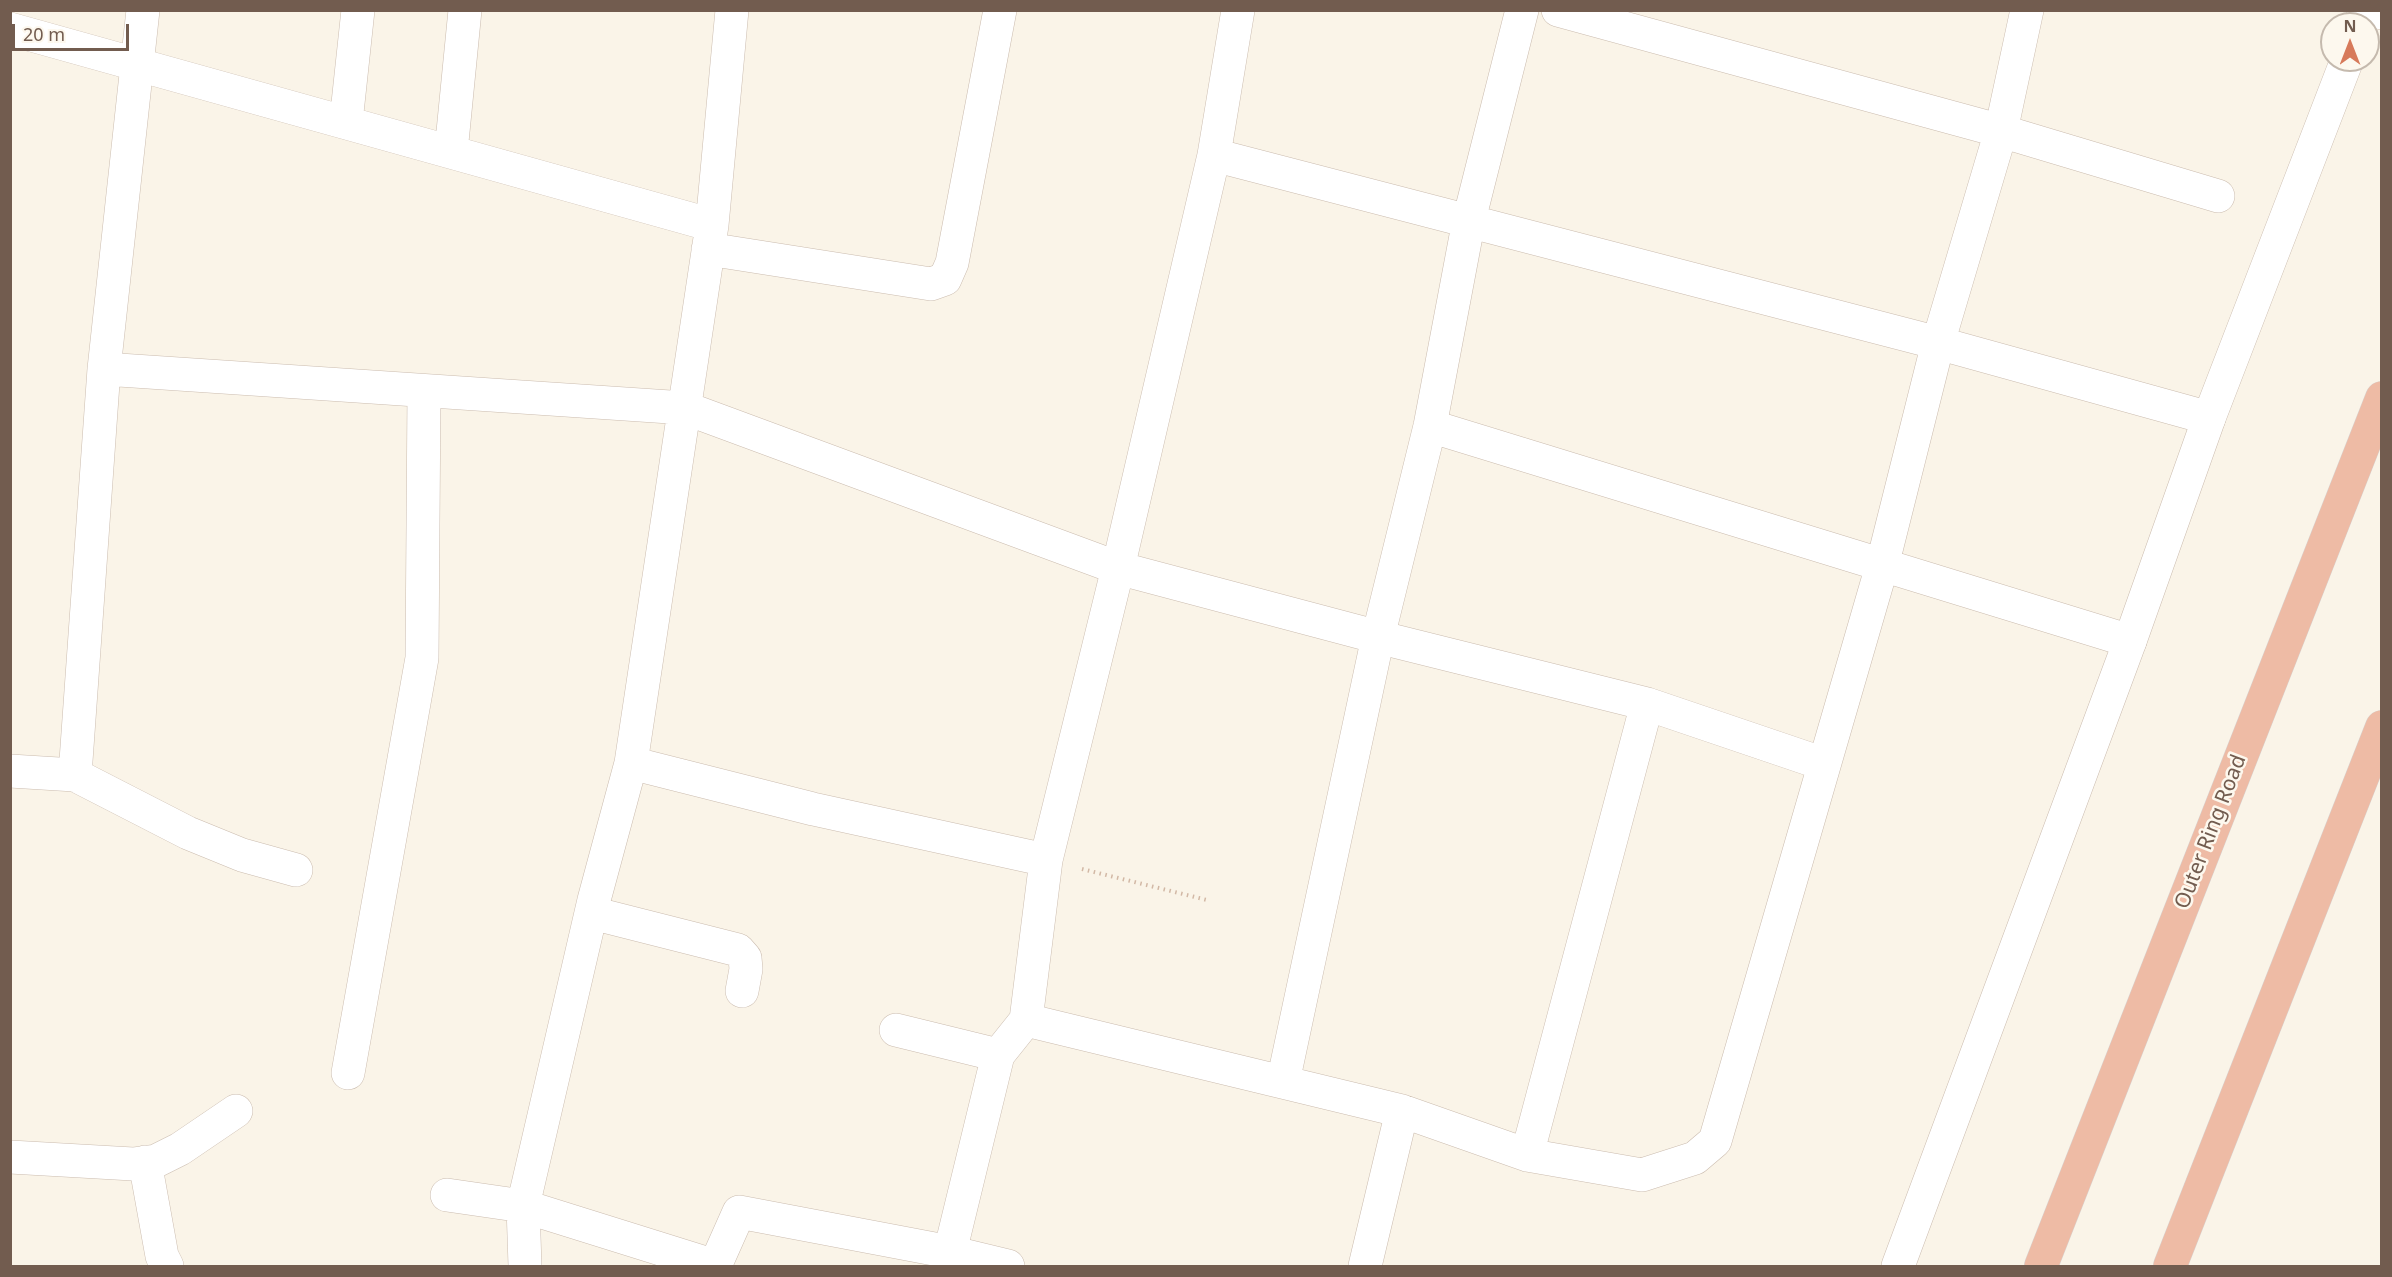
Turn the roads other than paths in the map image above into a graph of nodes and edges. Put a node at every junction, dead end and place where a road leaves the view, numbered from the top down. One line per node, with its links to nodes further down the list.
1 (142, 10): 13 (street)
2 (358, 10): 15 (street)
3 (465, 10): 17 (street)
4 (732, 10): 21 (street)
5 (1000, 10): 21 (street)
6 (1238, 10): 18 (street)
7 (1522, 10): 20 (street)
8 (1558, 10): 16 (street)
9 (2027, 10): 16 (street)
10 (2377, 10): 11 (street)
11 (2382, 13)
12 (10, 29): 13 (street)
13 (138, 64): 15 (street); 23 (street)
14 (2342, 72): 27 (street)
15 (346, 122): 17 (street)
16 (2001, 131): 19 (street); 22 (street)
17 (451, 152): 21 (street)
18 (1214, 155): 20 (street); 30 (street)
19 (2218, 196)
20 (1469, 220): 22 (street); 28 (street)
21 (710, 237): 26 (street)
22 (1938, 343): 27 (street); 29 (street)
23 (104, 369): 24 (street); 38 (street)
24 (424, 391): 26 (street); 46 (street)
25 (2382, 398): 61 (highway, Outer Ring Road)
26 (685, 408): 30 (street); 35 (street)
27 (2209, 418): 32 (street)
28 (1430, 426): 29 (street); 31 (street)
29 (1881, 566): 32 (street); 36 (street)
30 (1118, 568): 31 (street); 39 (street)
31 (1378, 638): 33 (street); 47 (street)
32 (2130, 641): 60 (street)
33 (1647, 704): 36 (street); 50 (street)
34 (2382, 727): 62 (highway)
35 (632, 763): 39 (street); 41 (street)
36 (1824, 764): 50 (street)
37 (10, 771): 38 (street)
38 (75, 776): 40 (street)
39 (1046, 860): 43 (street)
40 (296, 870)
41 (592, 913): 42 (street); 54 (street)
42 (742, 991)
43 (1026, 1020): 45 (street); 47 (street)
44 (896, 1030): 45 (street)
45 (998, 1055): 55 (street)
46 (348, 1073)
47 (1283, 1082): 49 (street)
48 (236, 1111): 52 (street)
49 (1402, 1111): 50 (street); 59 (street)
50 (1527, 1155)
51 (10, 1157): 52 (street)
52 (145, 1162): 56 (street)
53 (447, 1195): 54 (street)
54 (522, 1206): 55 (street); 57 (street)
55 (950, 1252): 58 (street)
56 (166, 1266)
57 (525, 1266)
58 (1008, 1266)
59 (1365, 1266)
60 (1898, 1266)
61 (2041, 1266)
62 (2170, 1266)

